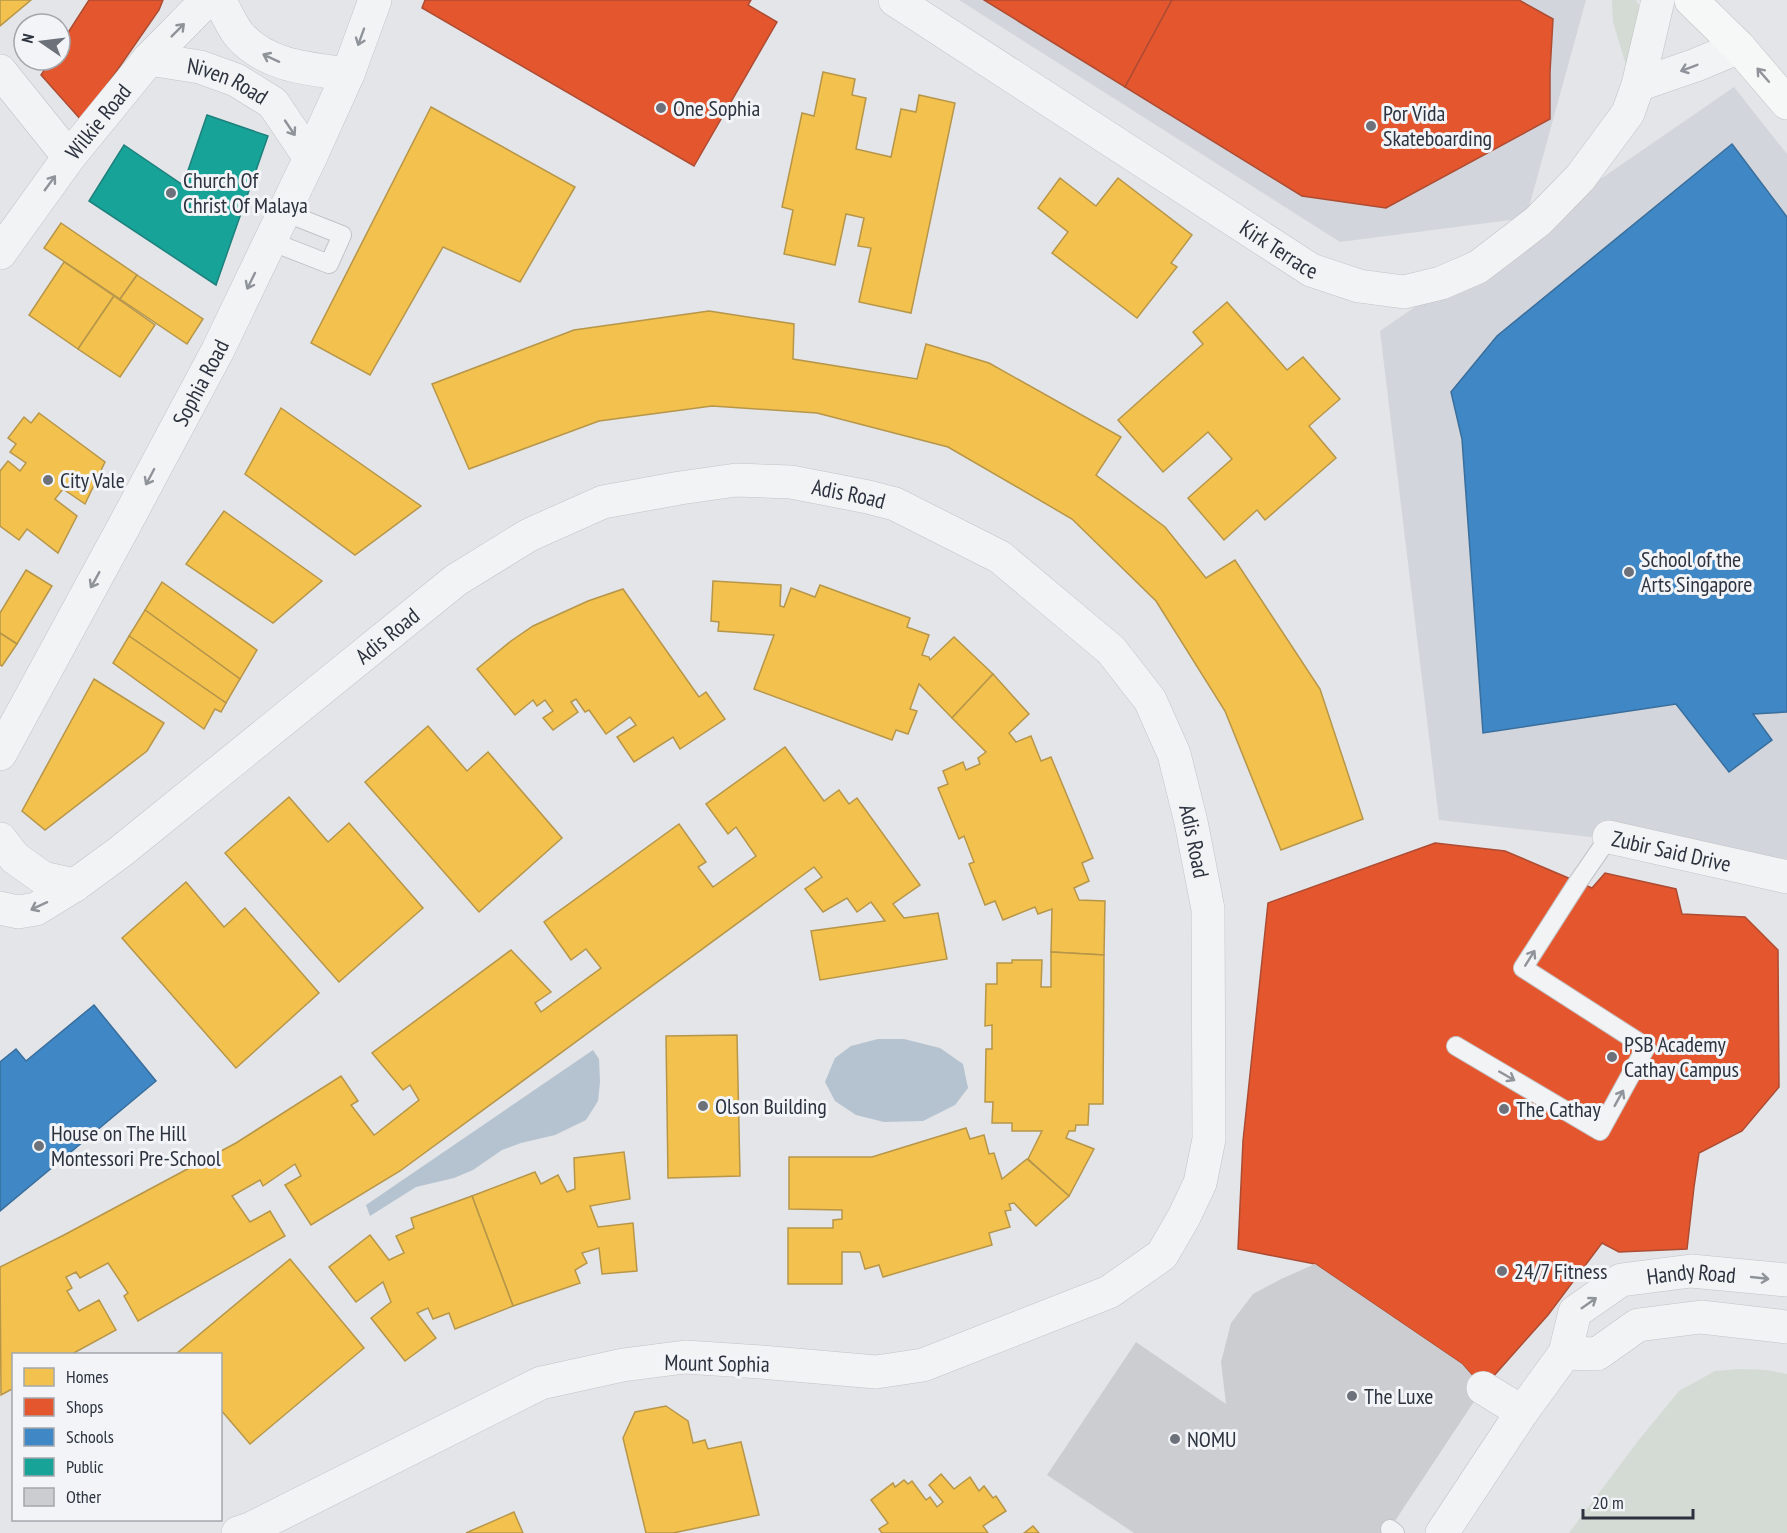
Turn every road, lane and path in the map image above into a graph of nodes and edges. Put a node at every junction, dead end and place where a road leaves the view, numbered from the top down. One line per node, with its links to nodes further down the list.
1 (207, 0): 8 (street, Wilkie Road, one-way to 1)
2 (219, 0): 10 (street, Niven Road, one-way to 2)
3 (375, 0): 10 (street, Sophia Road, one-way to 10)
4 (895, 0): 11 (street, Kirk Terrace)
5 (1658, 0): 11 (street, Kirk Terrace)
6 (1691, 0): 7 (main road)
7 (1738, 47): 11 (street, one-way to 11); 12 (main road, one-way to 7)
8 (149, 59): 13 (street, Wilkie Road); 14 (street, Niven Road, one-way to 14)
9 (0, 71): 13 (street)
10 (348, 74): 14 (street, Sophia Road)
11 (1638, 85)
12 (1787, 103)
13 (69, 157): 16 (street, Wilkie Road, one-way to 13)
14 (310, 158): 15 (street, Sophia Road)
15 (277, 227): 15 (lane); 17 (street, Sophia Road, one-way to 17)
16 (0, 253)
17 (0, 754)
18 (1609, 837): 20 (street, Zubir Said Drive); 23 (lane, Zubir Said Drive, one-way to 18)
19 (0, 839): 21 (street)
20 (1787, 877)
21 (75, 885): 22 (street, Adis Road, one-way to 22); 24 (street, Adis Road)
22 (0, 908)
23 (1456, 1046)
24 (1184, 1217): 30 (street, Mount Sophia)
25 (1787, 1281): 27 (street, Handy Road, one-way to 25)
26 (1787, 1327): 27 (street, Handy Road)
27 (1565, 1353): 29 (street, Handy Road)
28 (1483, 1388): 29 (street)
29 (1522, 1412): 31 (street, Handy Road)
30 (238, 1533)
31 (1442, 1533)

